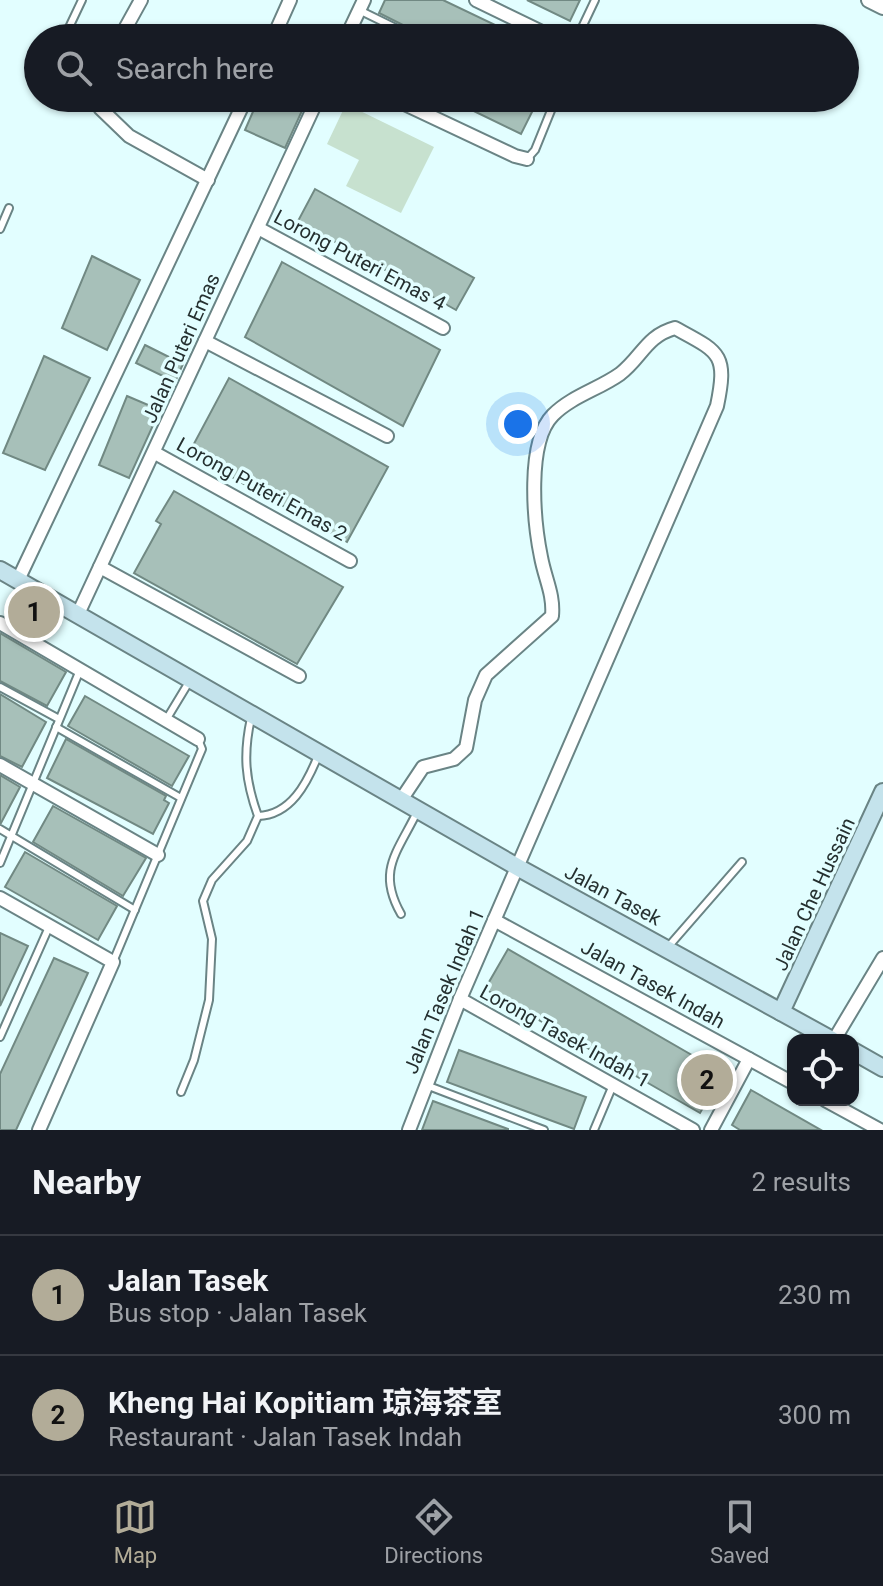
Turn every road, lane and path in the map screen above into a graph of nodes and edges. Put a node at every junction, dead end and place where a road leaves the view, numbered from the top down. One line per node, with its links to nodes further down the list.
1 (82, 0): 9 (lane)
2 (141, 0): 10 (street)
3 (290, 0): 11 (street)
4 (476, 0): 14 (street)
5 (595, 0): 15 (lane)
6 (869, 0): 8 (street)
7 (361, 5): 12 (street); 13 (lane)
8 (883, 7)
9 (71, 24)
10 (128, 24)
11 (279, 24)
12 (352, 24)
13 (393, 24)
14 (525, 24)
15 (584, 24)
16 (104, 112): 22 (street)
17 (240, 112): 22 (street)
18 (312, 112): 24 (street, Jalan Puteri Emas)
19 (422, 112): 21 (street)
20 (550, 112): 21 (lane)
21 (527, 159)
22 (208, 180): 33 (street)
23 (9, 208): 25 (lane)
24 (258, 228): 26 (street, Lorong Puteri Emas 4); 27 (street, Jalan Puteri Emas)
25 (0, 229)
26 (443, 328)
27 (205, 341): 28 (street); 29 (street, Jalan Puteri Emas)
28 (387, 436)
29 (155, 453): 30 (street, Lorong Puteri Emas 2); 31 (street, Jalan Puteri Emas)
30 (350, 561)
31 (100, 567): 34 (street, Jalan Puteri Emas); 37 (street)
32 (0, 570): 33 (main road, Jalan Tasek)
33 (18, 580): 34 (main road, Jalan Tasek)
34 (78, 614): 38 (main road, Jalan Tasek)
35 (0, 623): 36 (street)
36 (80, 670): 41 (lane); 42 (street)
37 (299, 676)
38 (191, 680): 40 (main road, Jalan Tasek); 42 (lane)
39 (0, 687): 41 (lane)
40 (251, 714): 45 (main road, Jalan Tasek); 52 (lane)
41 (59, 719): 43 (lane)
42 (166, 720): 44 (street)
43 (56, 727): 47 (lane); 49 (lane)
44 (198, 739): 49 (lane)
45 (320, 753): 50 (main road, Jalan Tasek); 52 (lane)
46 (0, 765): 47 (street)
47 (33, 784): 54 (lane); 55 (street)
48 (883, 792): 68 (main road, Jalan Che Hussain)
49 (181, 798): 55 (lane)
50 (401, 800): 51 (main road, Jalan Tasek); 58 (street, Jalan Tasek Indah 1)
51 (418, 810): 58 (main road, Jalan Tasek); 61 (lane)
52 (258, 816): 78 (lane)
53 (0, 829): 54 (lane)
54 (12, 835): 57 (lane); 60 (lane)
55 (158, 855): 60 (lane)
56 (742, 862): 64 (lane)
57 (0, 863)
58 (519, 868): 62 (street, Jalan Tasek Indah 1); 64 (main road, Jalan Tasek)
59 (0, 898): 63 (street)
60 (135, 910): 66 (lane)
61 (401, 914)
62 (494, 920): 67 (street, Jalan Tasek Indah 1); 73 (street, Jalan Tasek Indah)
63 (50, 926): 66 (street); 71 (lane)
64 (668, 947): 68 (main road, Jalan Tasek)
65 (883, 958): 70 (street)
66 (113, 962): 80 (street)
67 (460, 999): 76 (street, Jalan Tasek Indah 1); 77 (street, Lorong Tasek Indah 1)
68 (781, 1012): 69 (main road, Jalan Tasek)
69 (822, 1034)
70 (837, 1034)
71 (0, 1037)
72 (859, 1054): 74 (main road)
73 (749, 1059): 75 (street, Jalan Tasek Indah); 85 (street)
74 (883, 1068)
75 (787, 1080)
76 (426, 1085): 81 (street, Jalan Tasek Indah 1); 82 (lane)
77 (613, 1085): 83 (lane); 84 (street, Lorong Tasek Indah 1)
78 (181, 1092)
79 (836, 1106): 86 (street)
80 (39, 1130)
81 (409, 1130)
82 (544, 1130)
83 (594, 1130)
84 (693, 1130)
85 (711, 1130)
86 (880, 1130)

